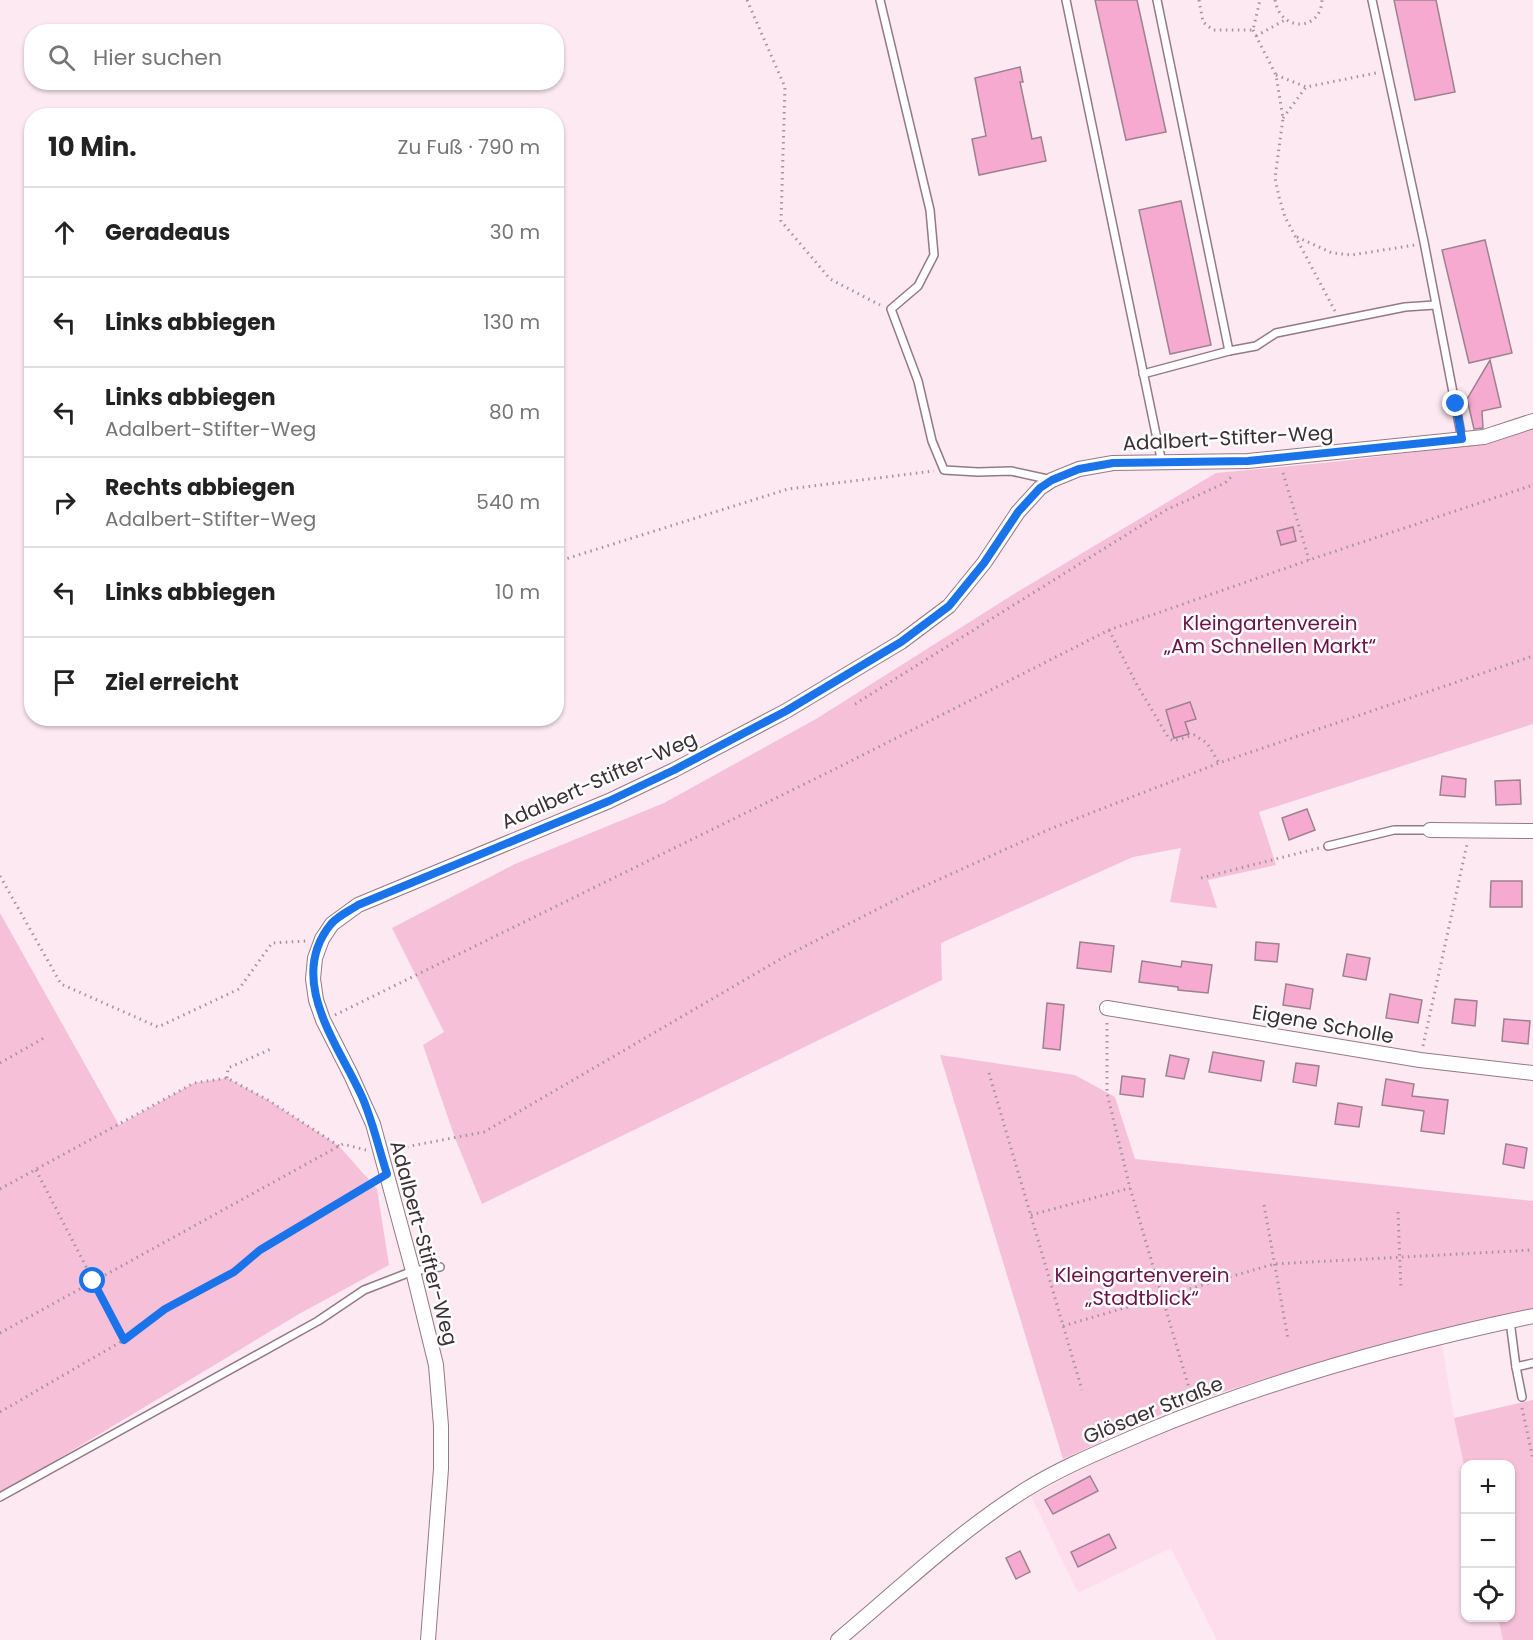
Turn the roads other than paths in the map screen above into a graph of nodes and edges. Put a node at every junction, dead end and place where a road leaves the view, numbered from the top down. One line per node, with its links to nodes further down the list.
1 (880, 0): 11 (lane)
2 (1066, 0): 7 (lane)
3 (1156, 0): 6 (lane)
4 (1372, 0): 5 (lane)
5 (1435, 305): 6 (lane); 9 (lane)
6 (1229, 351): 7 (lane)
7 (1143, 374): 10 (lane)
8 (1533, 421): 9 (street, Adalbert-Stifter-Weg)
9 (1462, 439): 10 (street, Adalbert-Stifter-Weg)
10 (1162, 463): 11 (street, Adalbert-Stifter-Weg)
11 (1052, 480): 18 (street, Adalbert-Stifter-Weg)
12 (1430, 830): 13 (street); 14 (lane)
13 (1533, 831)
14 (1328, 846)
15 (1107, 1008): 16 (street, Eigene Scholle)
16 (1533, 1072)
17 (440, 1267): 18 (lane)
18 (413, 1270): 24 (lane); 25 (street, Adalbert-Stifter-Weg)
19 (1533, 1316): 20 (street, Glösaer Straße)
20 (1510, 1321): 22 (lane); 26 (street, Glösaer Straße)
21 (1533, 1363): 22 (lane)
22 (1516, 1367): 23 (lane)
23 (1522, 1396)
24 (0, 1497)
25 (428, 1640)
26 (838, 1640)

